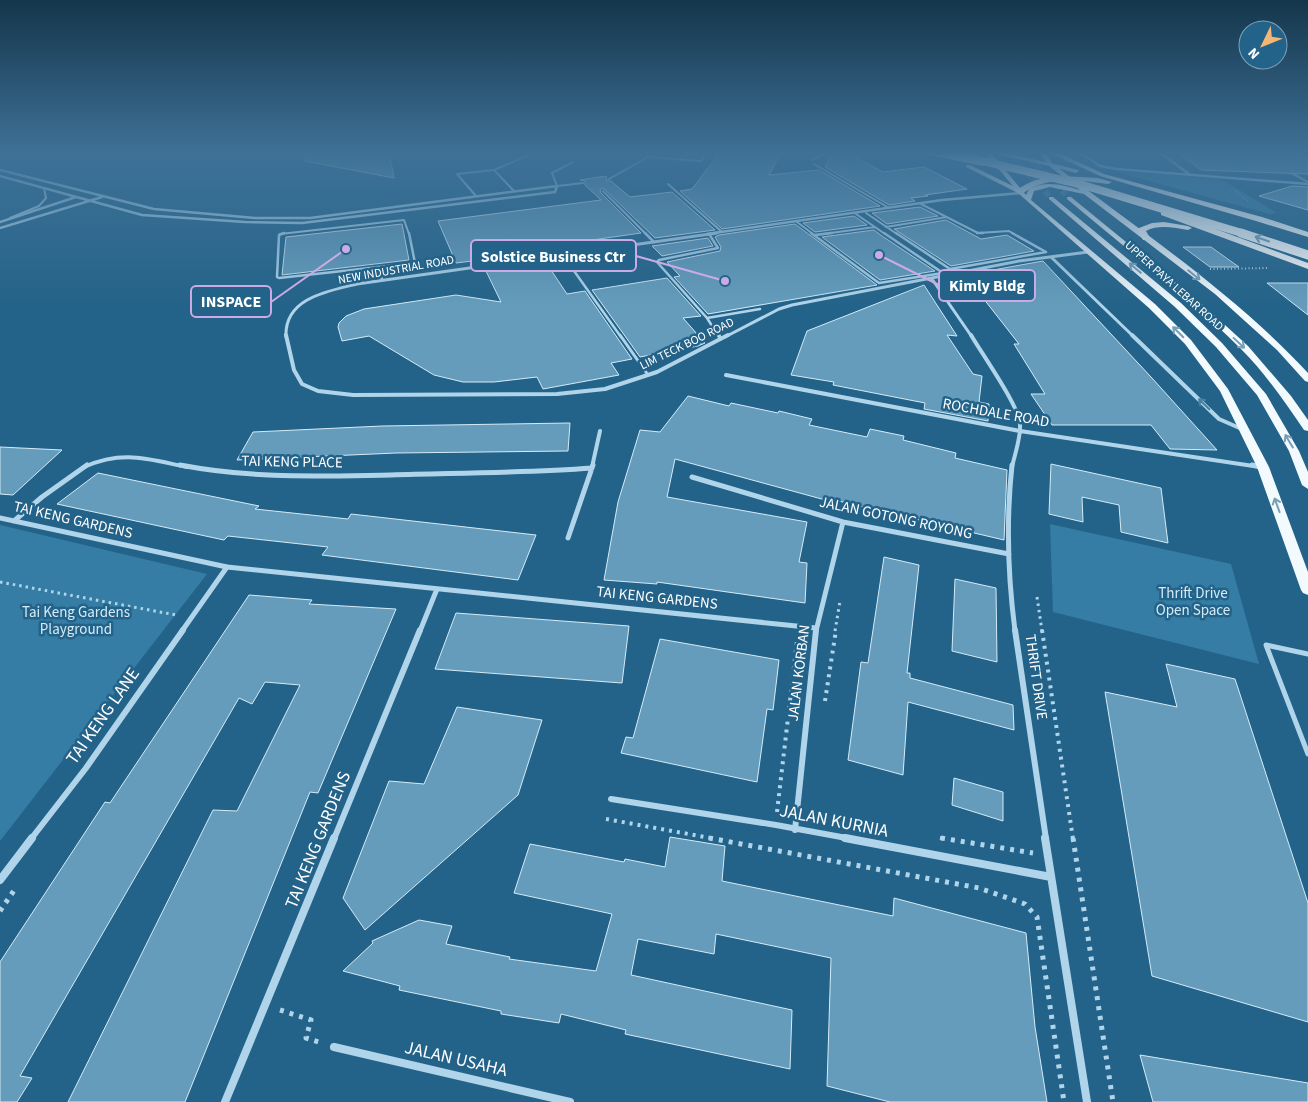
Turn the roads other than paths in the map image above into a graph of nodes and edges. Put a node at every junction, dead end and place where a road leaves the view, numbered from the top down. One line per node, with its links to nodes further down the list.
1 (41, 203): 27 (lane)
2 (57, 203): 27 (street)
3 (80, 203): 32 (street)
4 (97, 203): 7 (street)
5 (128, 203): 6 (street)
6 (420, 203)
7 (462, 203)
8 (615, 203): 38 (lane)
9 (690, 203): 33 (lane)
10 (881, 203): 23 (lane)
11 (926, 203): 21 (street, NEW INDUSTRIAL ROAD)
12 (1032, 203): 40 (main road, UPPER PAYA LEBAR ROAD)
13 (1057, 203): 62 (main road, UPPER PAYA LEBAR ROAD, one-way to 13)
14 (1076, 203): 55 (main road, UPPER PAYA LEBAR ROAD, one-way to 55)
15 (1101, 203): 37 (main road, UPPER PAYA LEBAR ROAD)
16 (1133, 203): 22 (highway)
17 (1140, 203): 22 (highway)
18 (1147, 203): 42 (highway, one-way to 18, bridge)
19 (1172, 203): 29 (highway)
20 (1204, 203): 36 (highway)
21 (921, 204): 23 (street, NEW INDUSTRIAL ROAD); 26 (lane)
22 (1145, 207): 39 (highway)
23 (889, 208): 24 (street, NEW INDUSTRIAL ROAD)
24 (866, 212): 25 (street, NEW INDUSTRIAL ROAD); 31 (lane)
25 (856, 214): 28 (street, NEW INDUSTRIAL ROAD); 30 (lane)
26 (947, 217): 31 (lane); 31 (lane)
27 (2, 221)
28 (797, 222): 33 (street, NEW INDUSTRIAL ROAD); 35 (lane)
29 (1240, 223)
30 (876, 226): 35 (lane); 35 (lane)
31 (886, 227)
32 (0, 228)
33 (722, 232): 34 (street, NEW INDUSTRIAL ROAD)
34 (709, 234): 38 (street, NEW INDUSTRIAL ROAD); 50 (lane)
35 (815, 235)
36 (1308, 235)
37 (1146, 238): 39 (highway); 54 (main road, UPPER PAYA LEBAR ROAD, one-way to 54)
38 (654, 242): 41 (street, NEW INDUSTRIAL ROAD)
39 (1250, 244): 44 (highway)
40 (1088, 252): 43 (street, LIM TECK BOO ROAD); 56 (main road, UPPER PAYA LEBAR ROAD, one-way to 40)
41 (562, 254): 46 (street, NEW INDUSTRIAL ROAD); 52 (lane)
42 (1308, 255)
43 (1051, 257): 47 (street, LIM TECK BOO ROAD); 56 (street, one-way to 43)
44 (1308, 266)
45 (376, 267): 45 (lane); 46 (lane)
46 (382, 279): 48 (street, NEW INDUSTRIAL ROAD)
47 (932, 279): 51 (street, LIM TECK BOO ROAD); 58 (street, THRIFT DRIVE)
48 (311, 298): 52 (street, LIM TECK BOO ROAD)
49 (760, 309): 50 (lane)
50 (707, 318): 51 (lane)
51 (721, 339): 52 (street, LIM TECK BOO ROAD)
52 (648, 375)
53 (726, 375): 58 (street, ROCHDALE ROAD)
54 (1308, 379)
55 (1308, 428)
56 (1244, 430): 59 (main road, UPPER PAYA LEBAR ROAD)
57 (600, 431): 60 (street)
58 (1020, 431): 59 (street, ROCHDALE ROAD); 67 (street, THRIFT DRIVE)
59 (1263, 467): 70 (main road, UPPER PAYA LEBAR ROAD, one-way to 59)
60 (592, 468): 64 (street, TAI KENG PLACE); 66 (street)
61 (692, 477): 65 (street, JALAN GOTONG ROYONG)
62 (1308, 485)
63 (0, 518): 64 (street, TAI KENG GARDENS)
64 (14, 521): 68 (street, TAI KENG GARDENS)
65 (843, 522): 67 (street, JALAN GOTONG ROYONG); 71 (street, JALAN KORBAN)
66 (568, 538)
67 (1009, 554): 76 (street, THRIFT DRIVE)
68 (227, 567): 69 (street, TAI KENG GARDENS); 77 (street, TAI KENG LANE)
69 (437, 589): 71 (street, TAI KENG GARDENS); 79 (street, TAI KENG GARDENS)
70 (1308, 590)
71 (816, 628): 75 (street, JALAN KORBAN)
72 (1308, 654): 73 (lane)
73 (1308, 754)
74 (611, 799): 75 (street, JALAN KURNIA)
75 (795, 830): 76 (street, JALAN KURNIA)
76 (1051, 877): 81 (street, THRIFT DRIVE)
77 (0, 880)
78 (334, 1047): 80 (street, JALAN USAHA)
79 (226, 1102)
80 (570, 1102)
81 (1087, 1102)

